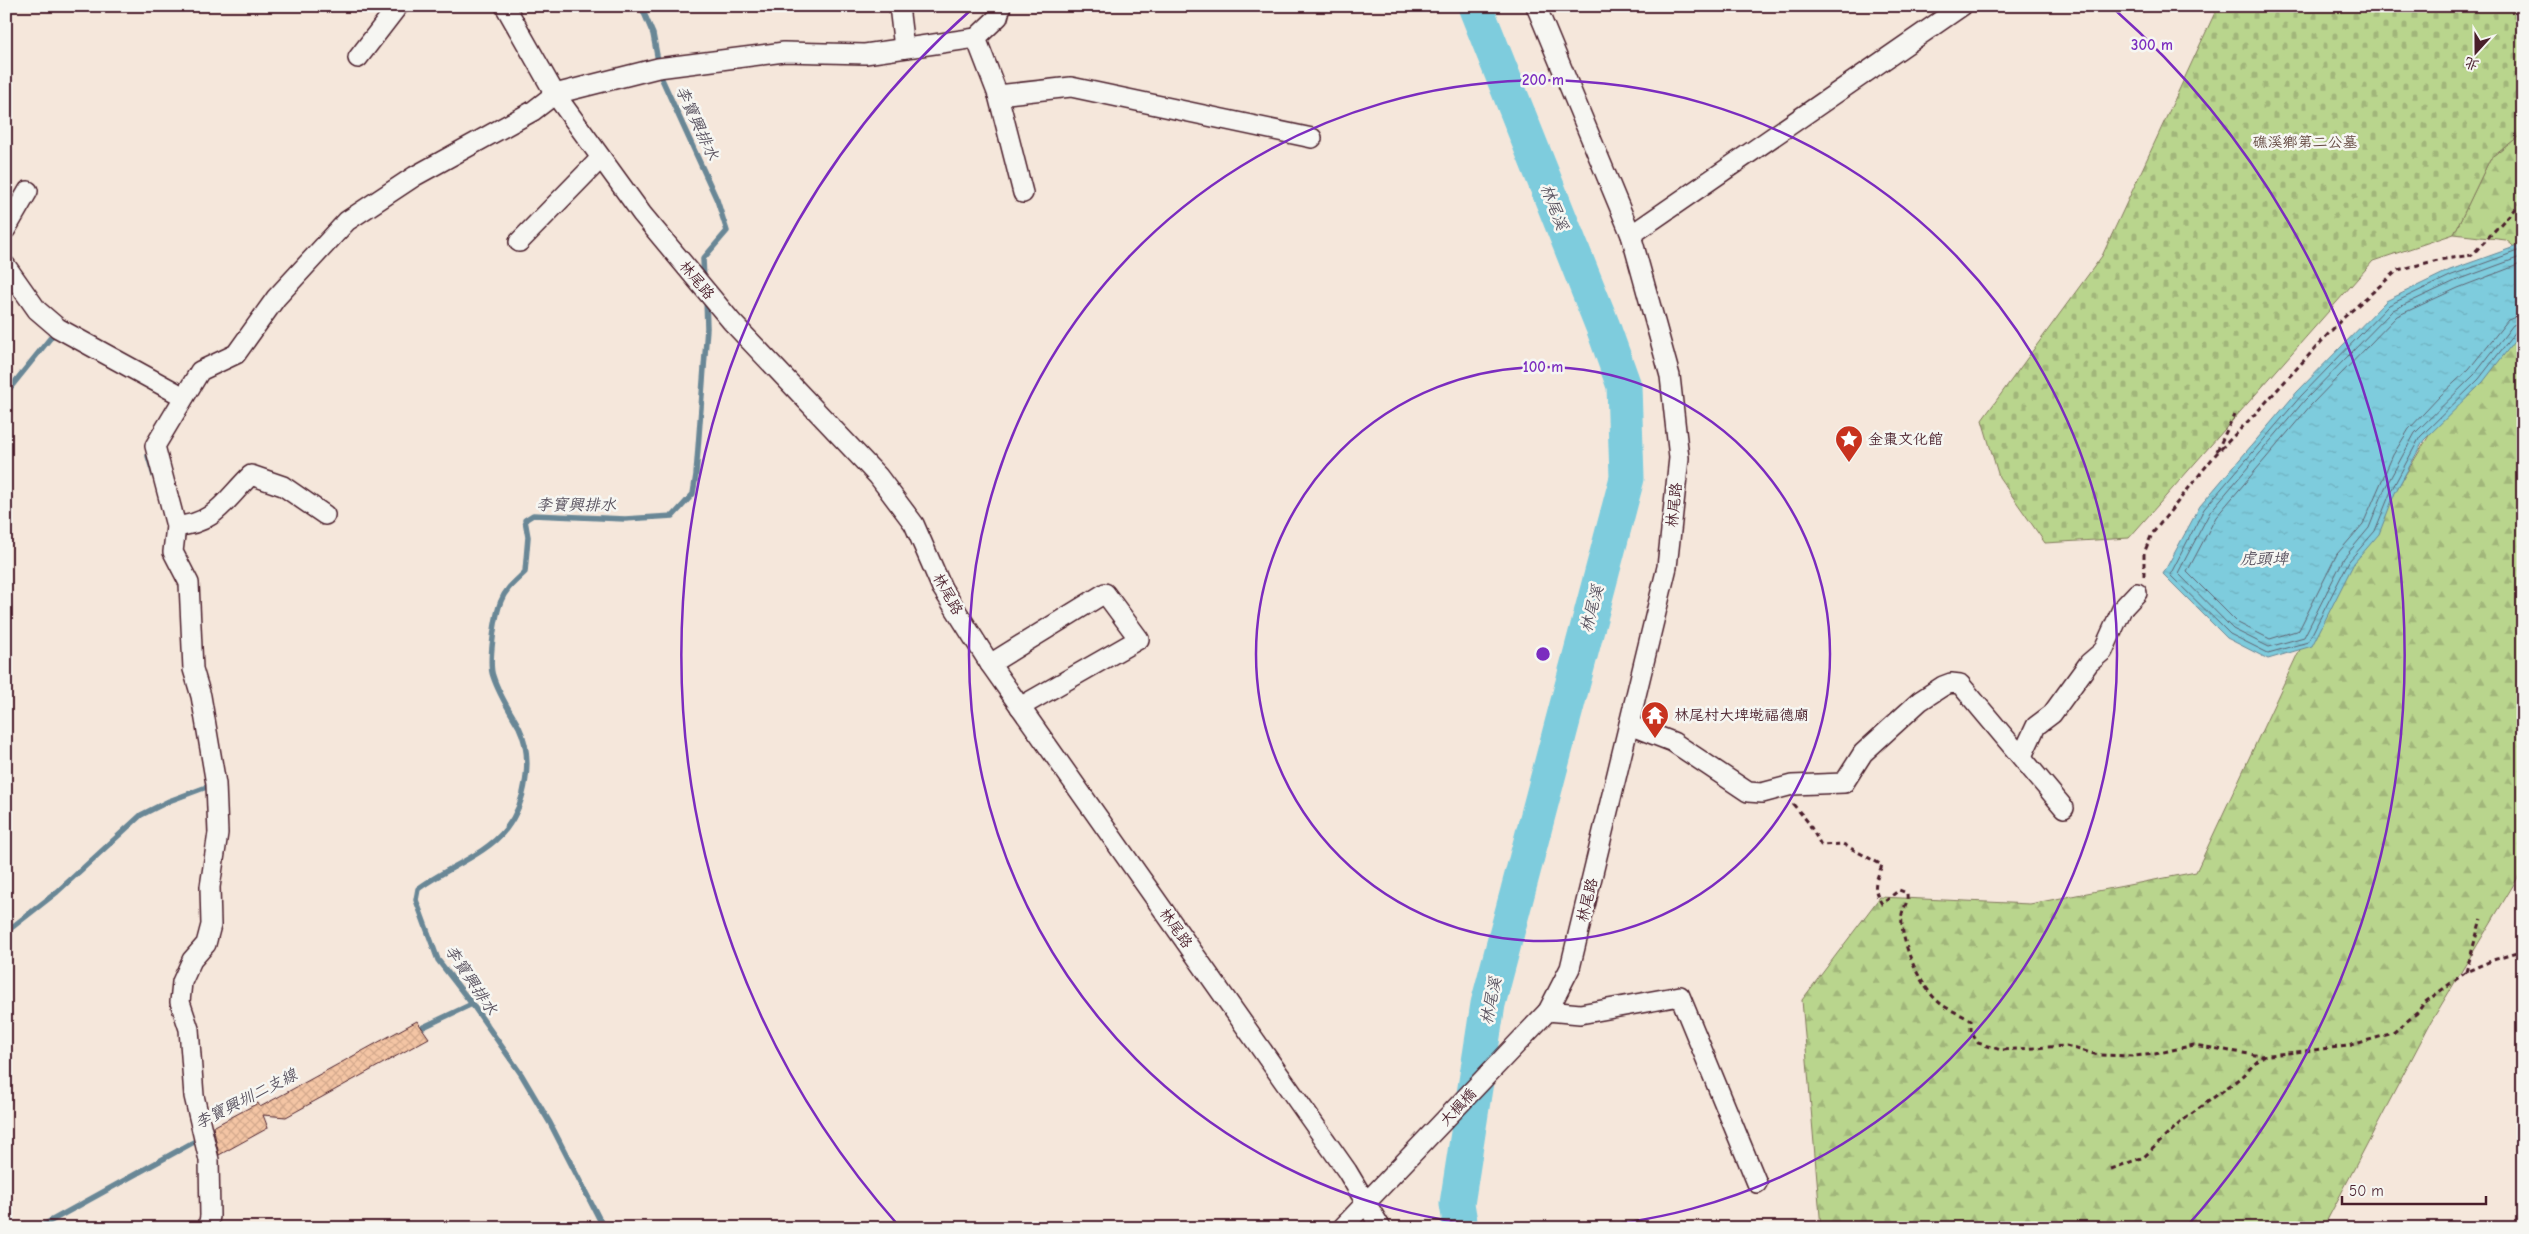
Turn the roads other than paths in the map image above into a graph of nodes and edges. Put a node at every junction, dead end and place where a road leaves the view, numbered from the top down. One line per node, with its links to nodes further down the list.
1 (398, 6): 9 (street)
2 (505, 6): 10 (street, 林尾路)
3 (900, 6): 8 (street)
4 (1001, 6): 7 (street)
5 (1536, 6): 17 (street, 林尾路)
6 (1962, 6): 17 (street)
7 (976, 38): 8 (street); 11 (street)
8 (904, 48): 10 (street)
9 (358, 58)
10 (555, 94): 13 (street, 林尾路); 20 (street)
11 (998, 95): 12 (street); 15 (street)
12 (1312, 138)
13 (601, 158): 18 (street); 24 (street, 林尾路)
14 (28, 192): 16 (street)
15 (1023, 193)
16 (6, 229)
17 (1631, 235): 26 (street, 林尾路)
18 (519, 242)
19 (6, 266): 20 (street)
20 (184, 397): 22 (street)
21 (325, 515): 22 (street)
22 (176, 526): 32 (street)
23 (2137, 593): 27 (street)
24 (990, 664): 25 (street, 林尾路); 25 (street)
25 (1020, 708): 31 (street, 林尾路)
26 (1629, 725): 27 (street); 29 (street, 林尾路)
27 (2022, 756): 28 (street)
28 (2064, 808)
29 (1548, 1011): 30 (street); 31 (street, 大楓橋)
30 (1756, 1183)
31 (1367, 1203): 33 (street); 34 (street, 林尾路)
32 (208, 1228)
33 (1342, 1228)
34 (1381, 1228)

